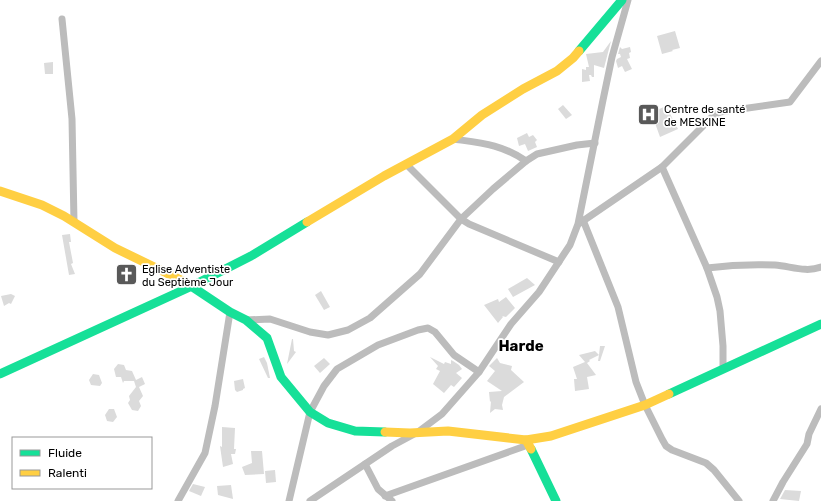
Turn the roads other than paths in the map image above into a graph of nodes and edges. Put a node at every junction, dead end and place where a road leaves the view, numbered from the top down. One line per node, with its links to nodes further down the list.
1 (622, 0): 5 (street)
2 (628, 0): 6 (street)
3 (62, 19): 12 (street)
4 (821, 61): 9 (street)
5 (453, 139): 7 (street); 8 (street)
6 (594, 143): 7 (street); 13 (street)
7 (526, 161): 11 (street)
8 (406, 164): 11 (street); 17 (street)
9 (662, 167): 13 (street); 16 (street)
10 (0, 191): 12 (street)
11 (461, 219): 14 (street); 19 (street)
12 (74, 222): 17 (street)
13 (581, 222): 14 (street); 24 (street)
14 (559, 262): 22 (street)
15 (821, 267): 16 (street)
16 (707, 268): 21 (street)
17 (192, 286): 18 (street); 23 (street)
18 (230, 312): 19 (street); 31 (street)
19 (246, 320): 26 (street)
20 (821, 324): 21 (street)
21 (723, 369): 24 (street)
22 (479, 372): 26 (street); 27 (street)
23 (0, 374)
24 (645, 405): 28 (street); 36 (street)
25 (821, 409): 37 (street)
26 (310, 412): 27 (street); 32 (street)
27 (418, 432): 28 (street); 29 (street)
28 (527, 442): 30 (street); 35 (street)
29 (365, 464): 30 (street); 33 (street)
30 (385, 496): 34 (street)
31 (178, 501)
32 (289, 501)
33 (310, 501)
34 (392, 501)
35 (556, 501)
36 (739, 501)
37 (773, 501)

